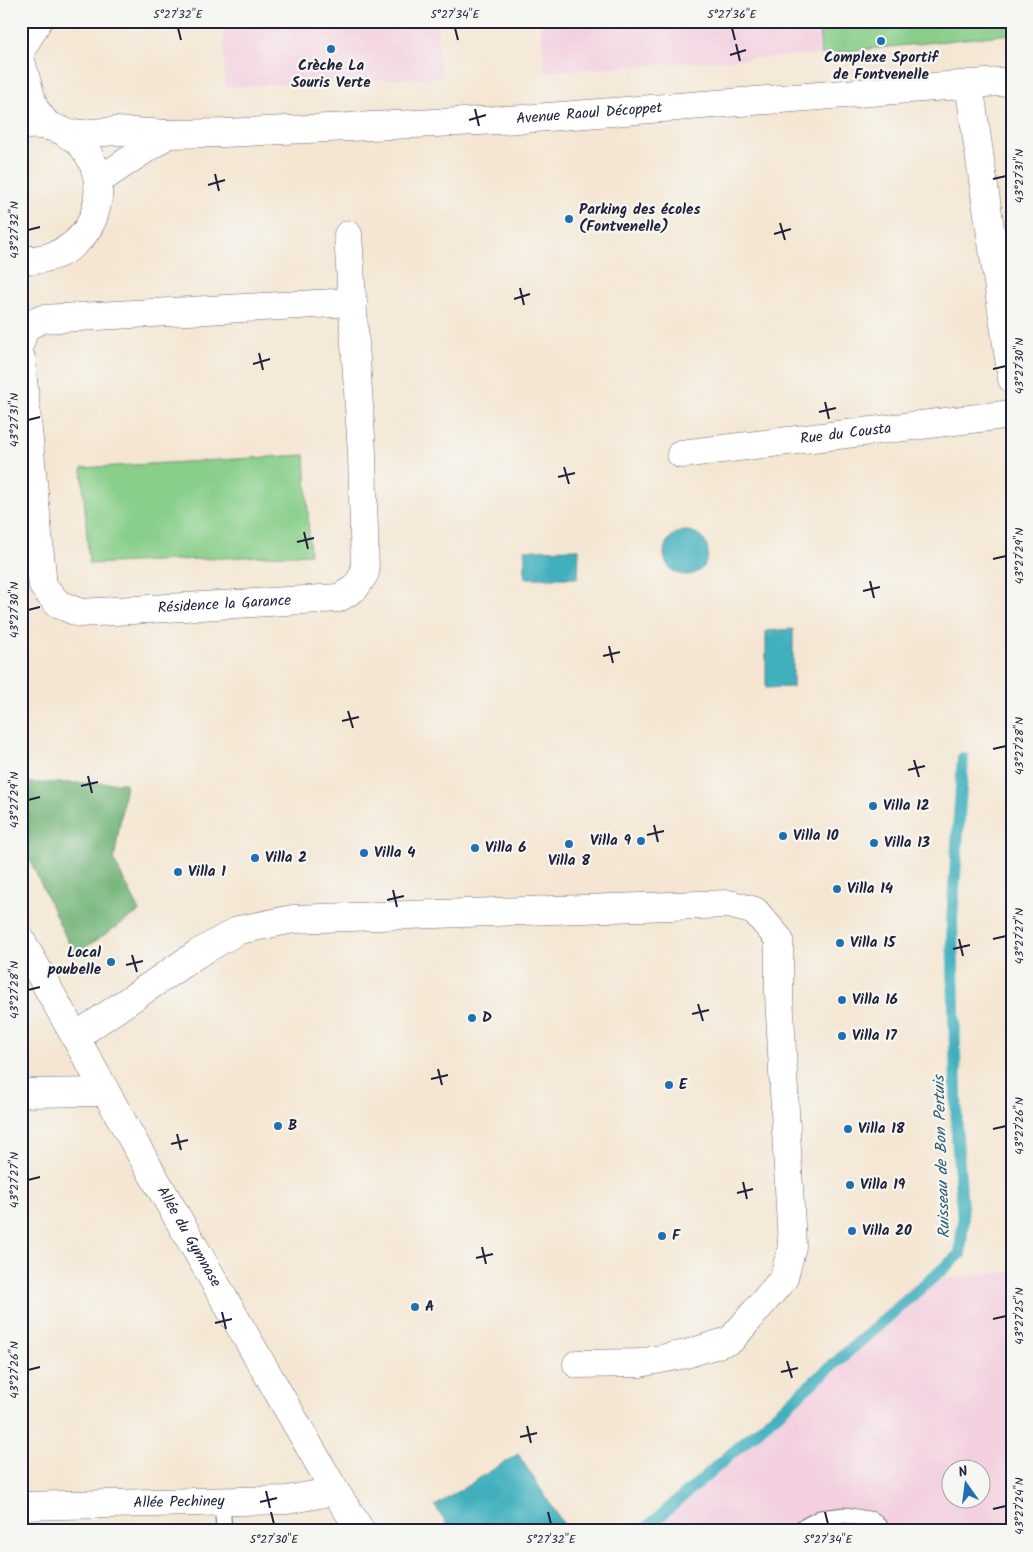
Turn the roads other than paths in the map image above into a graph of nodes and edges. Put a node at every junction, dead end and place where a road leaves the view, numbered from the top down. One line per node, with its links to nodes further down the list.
1 (38, 21): 2 (street)
2 (21, 50)
3 (21, 61): 7 (street)
4 (1012, 81): 5 (street, Avenue Raoul Décoppet)
5 (969, 84): 8 (street, Avenue Raoul Décoppet); 15 (street)
6 (21, 124): 7 (street, Avenue Raoul Décoppet)
7 (58, 130): 8 (street, Avenue Raoul Décoppet); 9 (street)
8 (168, 134): 9 (street)
9 (98, 181): 11 (street)
10 (348, 235): 12 (street, Résidence la Garance)
11 (21, 260)
12 (353, 302): 13 (street); 14 (street, Résidence la Garance)
13 (21, 341)
14 (21, 358)
15 (1012, 379)
16 (1012, 414): 17 (street, Rue du Cousta)
17 (681, 454)
18 (21, 940): 19 (street, Allée du Gymnase)
19 (75, 1037): 20 (street, Allée du Gymnase); 22 (street)
20 (106, 1092): 21 (street); 23 (street, Allée du Gymnase)
21 (21, 1093)
22 (577, 1364)
23 (335, 1491): 24 (street, Allée Pechiney); 27 (street, Allée du Gymnase)
24 (222, 1502): 25 (street, Allée Pechiney); 26 (lane)
25 (21, 1506)
26 (224, 1531)
27 (361, 1531)
28 (796, 1531): 29 (lane)
29 (884, 1531)

